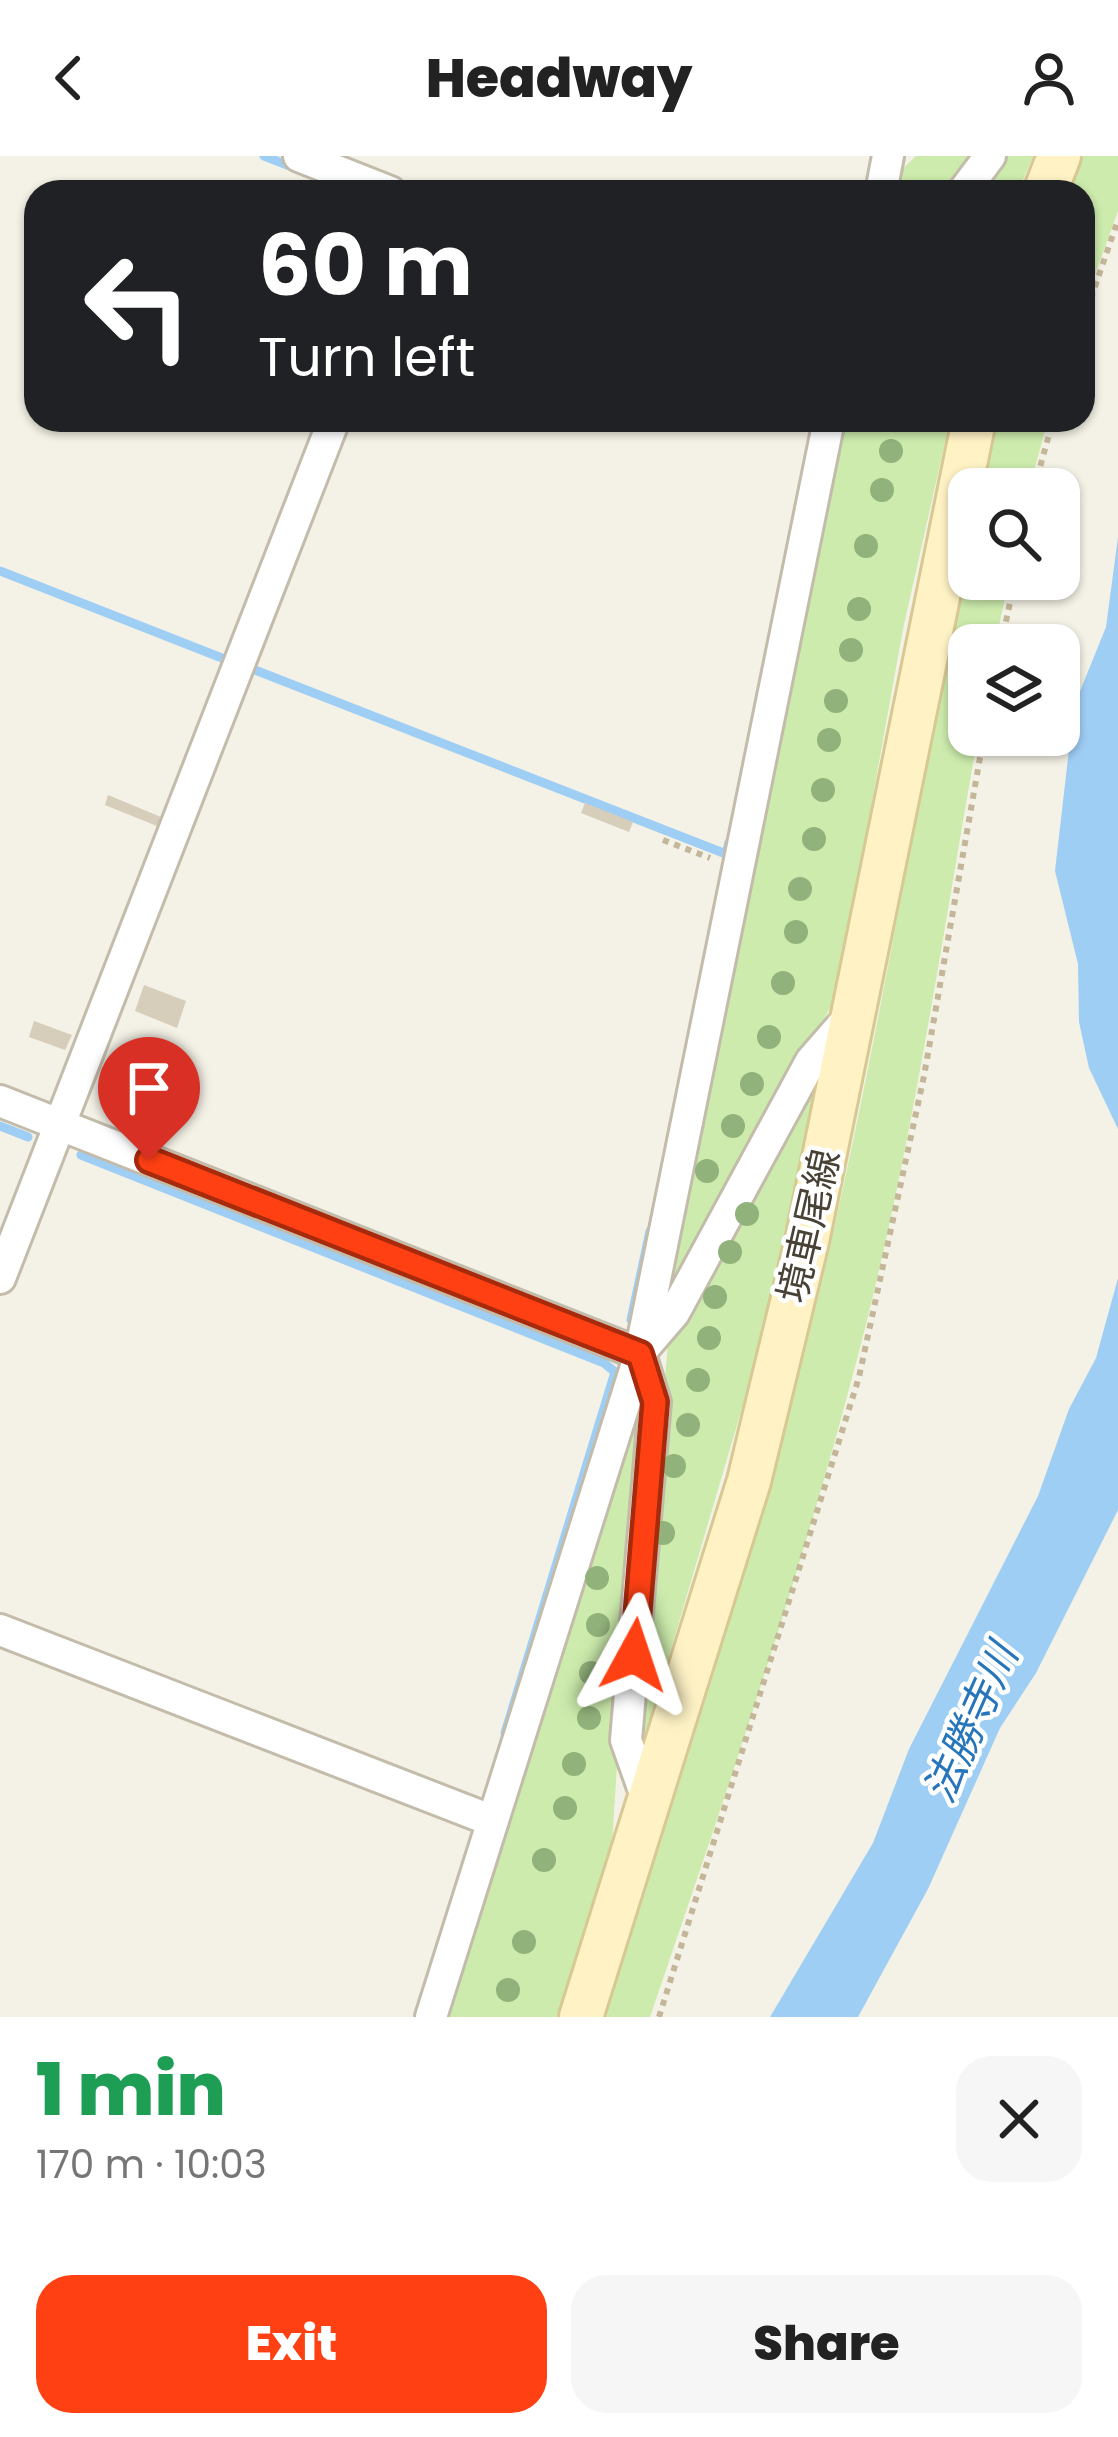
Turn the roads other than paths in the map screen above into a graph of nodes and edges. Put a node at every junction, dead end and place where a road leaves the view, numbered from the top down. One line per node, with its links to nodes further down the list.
1 (299, 156): 2 (street)
2 (360, 180)
3 (329, 432): 8 (street)
4 (827, 432): 10 (street)
5 (971, 432): 6 (main road, 境車尾線)
6 (856, 1010): 10 (street); 12 (main road, 境車尾線)
7 (0, 1101): 8 (street)
8 (60, 1124): 9 (street); 10 (street)
9 (0, 1278)
10 (640, 1354): 12 (street); 13 (street)
11 (0, 1630): 13 (street)
12 (647, 1799): 15 (main road, 境車尾線)
13 (493, 1821): 14 (street)
14 (431, 2017)
15 (581, 2017)

